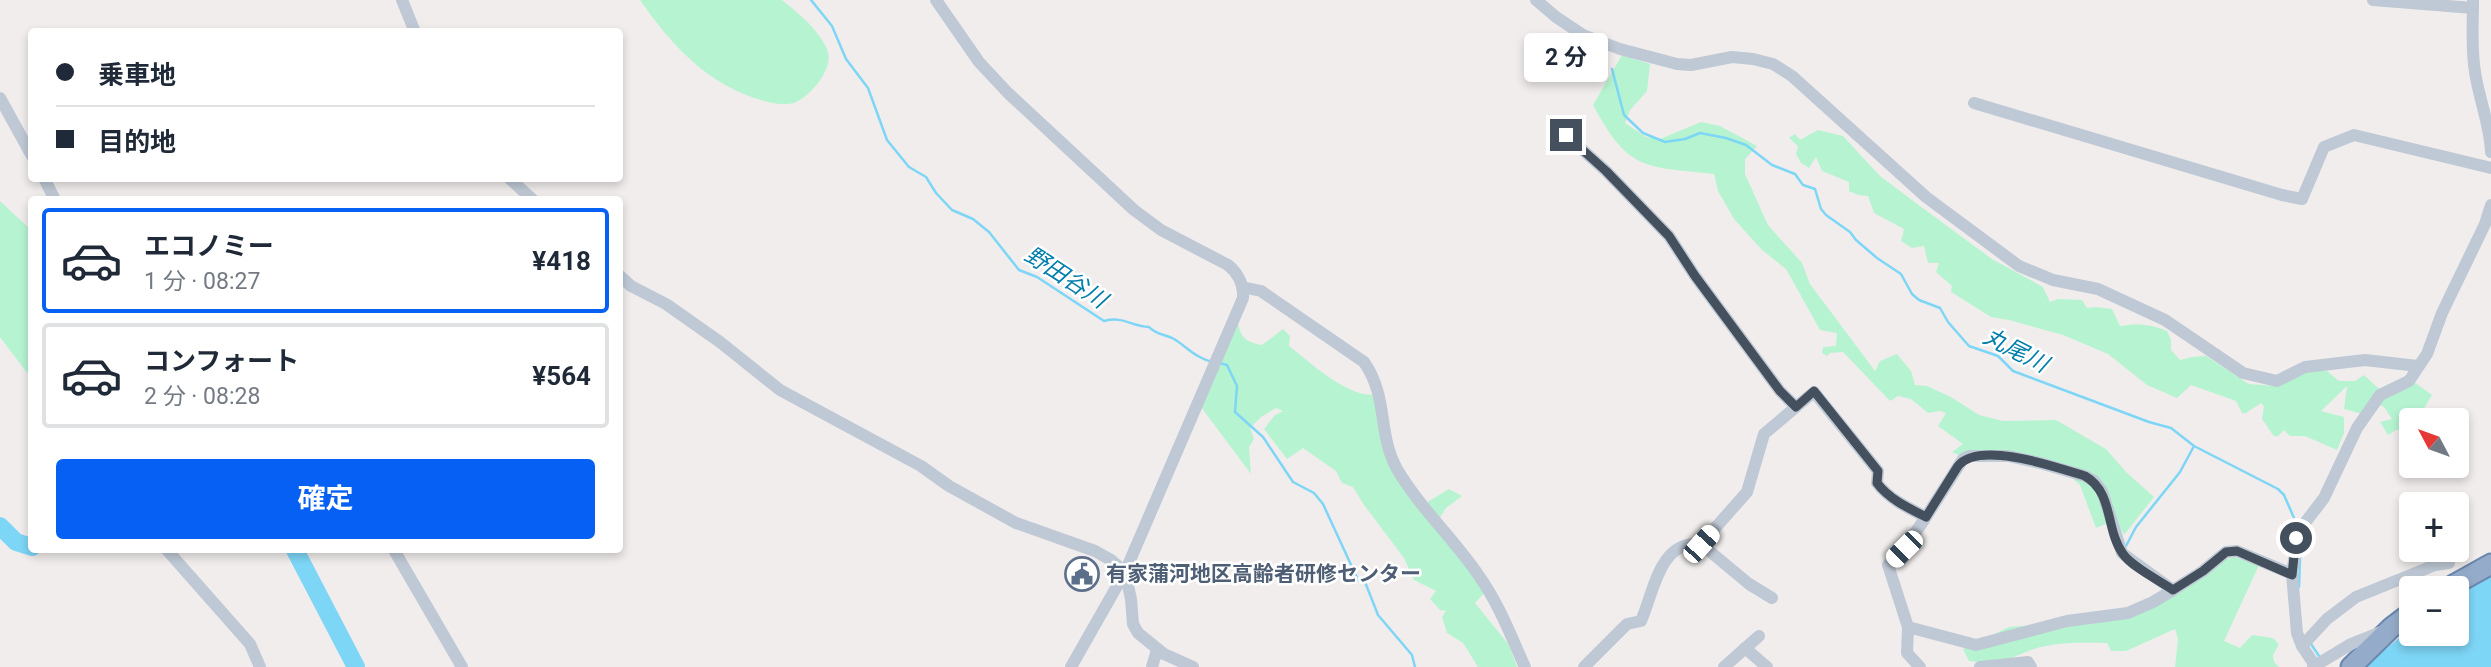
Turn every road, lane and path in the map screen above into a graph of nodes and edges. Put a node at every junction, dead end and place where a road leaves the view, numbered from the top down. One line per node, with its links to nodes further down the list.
1 (402, 0): 6 (street)
2 (936, 0): 18 (street)
3 (1536, 0): 19 (street)
4 (2373, 0): 5 (street)
5 (2473, 4): 10 (street)
6 (413, 28)
7 (0, 98): 11 (street)
8 (1975, 103): 13 (street)
9 (1566, 135): 20 (street)
10 (2491, 138): 12 (street)
11 (28, 149)
12 (2491, 152)
13 (2491, 168)
14 (513, 182): 15 (street)
15 (529, 196)
16 (2491, 205): 19 (street)
17 (623, 279): 27 (street)
18 (1242, 287): 27 (street); 45 (street)
19 (2418, 366): 28 (street)
20 (1796, 407): 21 (street); 22 (street)
21 (1926, 517): 30 (street); 33 (street)
22 (1701, 544): 31 (street); 46 (street)
23 (170, 553): 40 (street)
24 (396, 553): 41 (street)
25 (2449, 563): 36 (street)
26 (2491, 564): 29 (highway)
27 (1125, 572): 38 (street); 42 (street)
28 (2292, 575): 30 (street); 36 (street)
29 (2469, 576)
30 (2173, 590): 33 (street)
31 (1772, 598)
32 (2399, 622): 34 (highway)
33 (1908, 627): 49 (street)
34 (2391, 628): 39 (street); 52 (highway)
35 (1759, 636): 37 (street)
36 (2306, 642): 39 (street)
37 (1745, 648): 47 (street); 48 (street)
38 (1157, 650): 43 (street); 44 (street)
39 (2318, 664)
40 (260, 667)
41 (462, 667)
42 (1071, 667)
43 (1152, 667)
44 (1193, 667)
45 (1525, 667)
46 (1584, 667)
47 (1724, 667)
48 (1767, 667)
49 (1920, 667)
50 (1980, 667): 51 (street)
51 (2031, 667)
52 (2351, 667)

